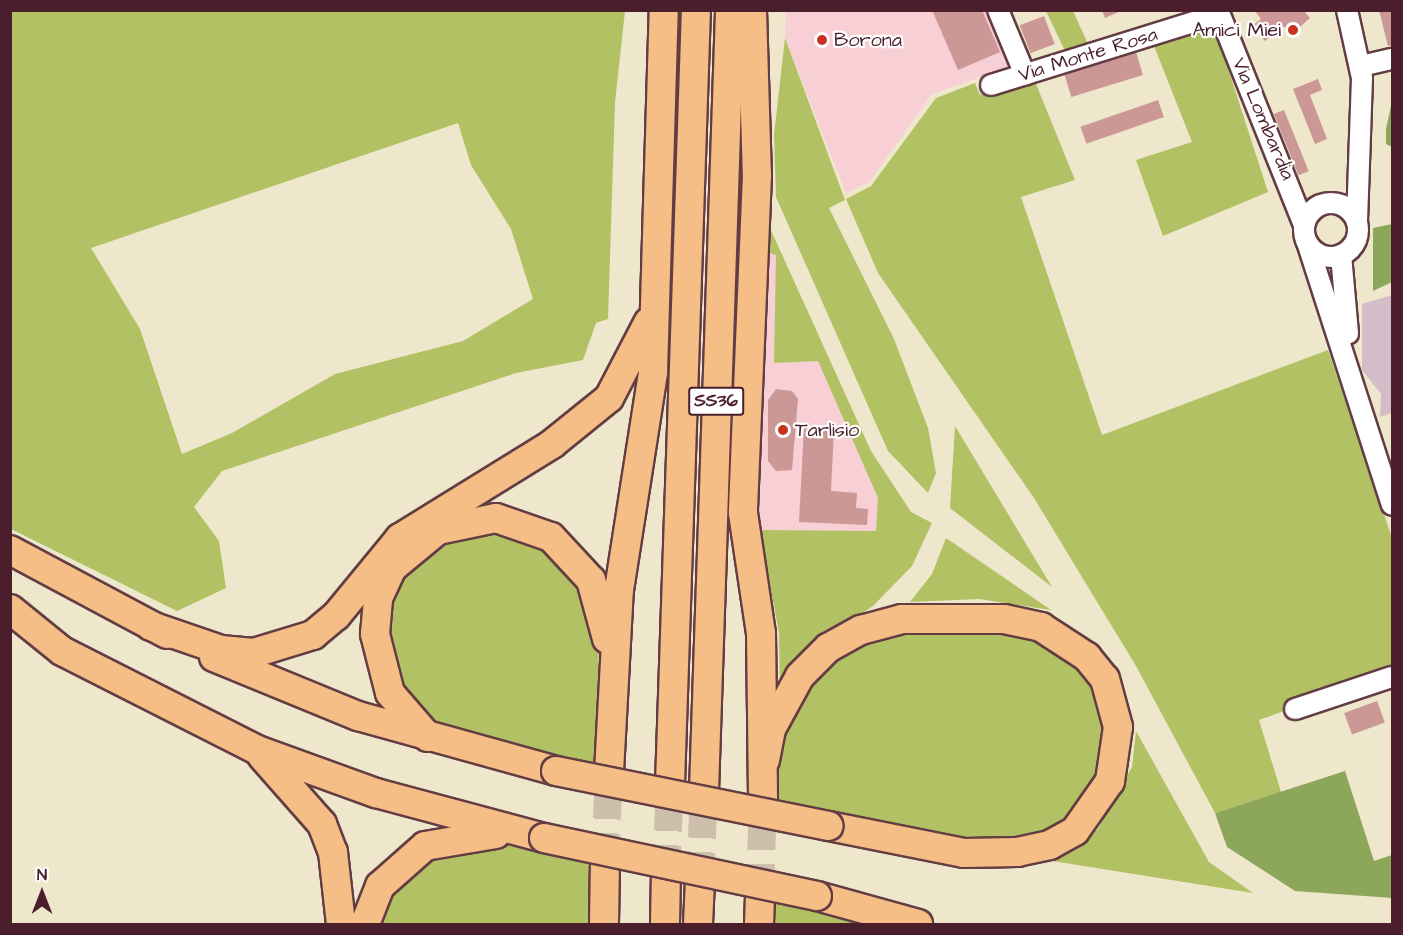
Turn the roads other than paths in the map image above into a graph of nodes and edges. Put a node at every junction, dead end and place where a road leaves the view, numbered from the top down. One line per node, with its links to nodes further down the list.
1 (664, 10): 20 (highway)
2 (696, 10): 33 (highway, SS36)
3 (730, 10): 34 (highway, SS36)
4 (752, 10): 12 (highway)
5 (768, 10): 12 (highway)
6 (998, 10): 11 (street)
7 (1347, 10): 10 (street)
8 (1219, 12): 11 (street, Via Monte Rosa); 15 (street, Via Lombardia)
9 (1392, 59): 10 (street)
10 (1361, 66): 14 (street)
11 (1025, 75): 13 (street, Via Monte Rosa)
12 (758, 85): 31 (highway)
13 (991, 85)
14 (1358, 177): 16 (street); 17 (street)
15 (1295, 194): 16 (street, Via Lombardia); 18 (street, Via Lombardia)
16 (1325, 204): 17 (street, Via Lombardia); 18 (street)
17 (1357, 221): 19 (street)
18 (1306, 234): 19 (street); 21 (street, Via Lombardia)
19 (1341, 255): 21 (street, Via Lombardia)
20 (656, 298): 25 (highway); 28 (highway)
21 (1352, 367): 22 (street, Via Lombardia)
22 (1392, 504)
23 (10, 550): 25 (highway)
24 (10, 609): 30 (highway)
25 (151, 626): 29 (highway)
26 (1392, 677): 27 (street)
27 (1295, 709)
28 (611, 710): 29 (highway); 32 (highway)
29 (429, 738): 31 (highway, bridge)
30 (257, 750): 36 (highway); 41 (highway)
31 (765, 760): 35 (highway)
32 (609, 772)
33 (670, 784)
34 (704, 791)
35 (763, 802)
36 (533, 836): 42 (highway); 47 (highway, bridge)
37 (605, 861): 43 (highway)
38 (666, 873): 44 (highway)
39 (700, 880): 45 (highway)
40 (760, 892): 46 (highway)
41 (341, 924)
42 (365, 924)
43 (602, 924)
44 (664, 924)
45 (698, 924)
46 (759, 924)
47 (918, 924)

